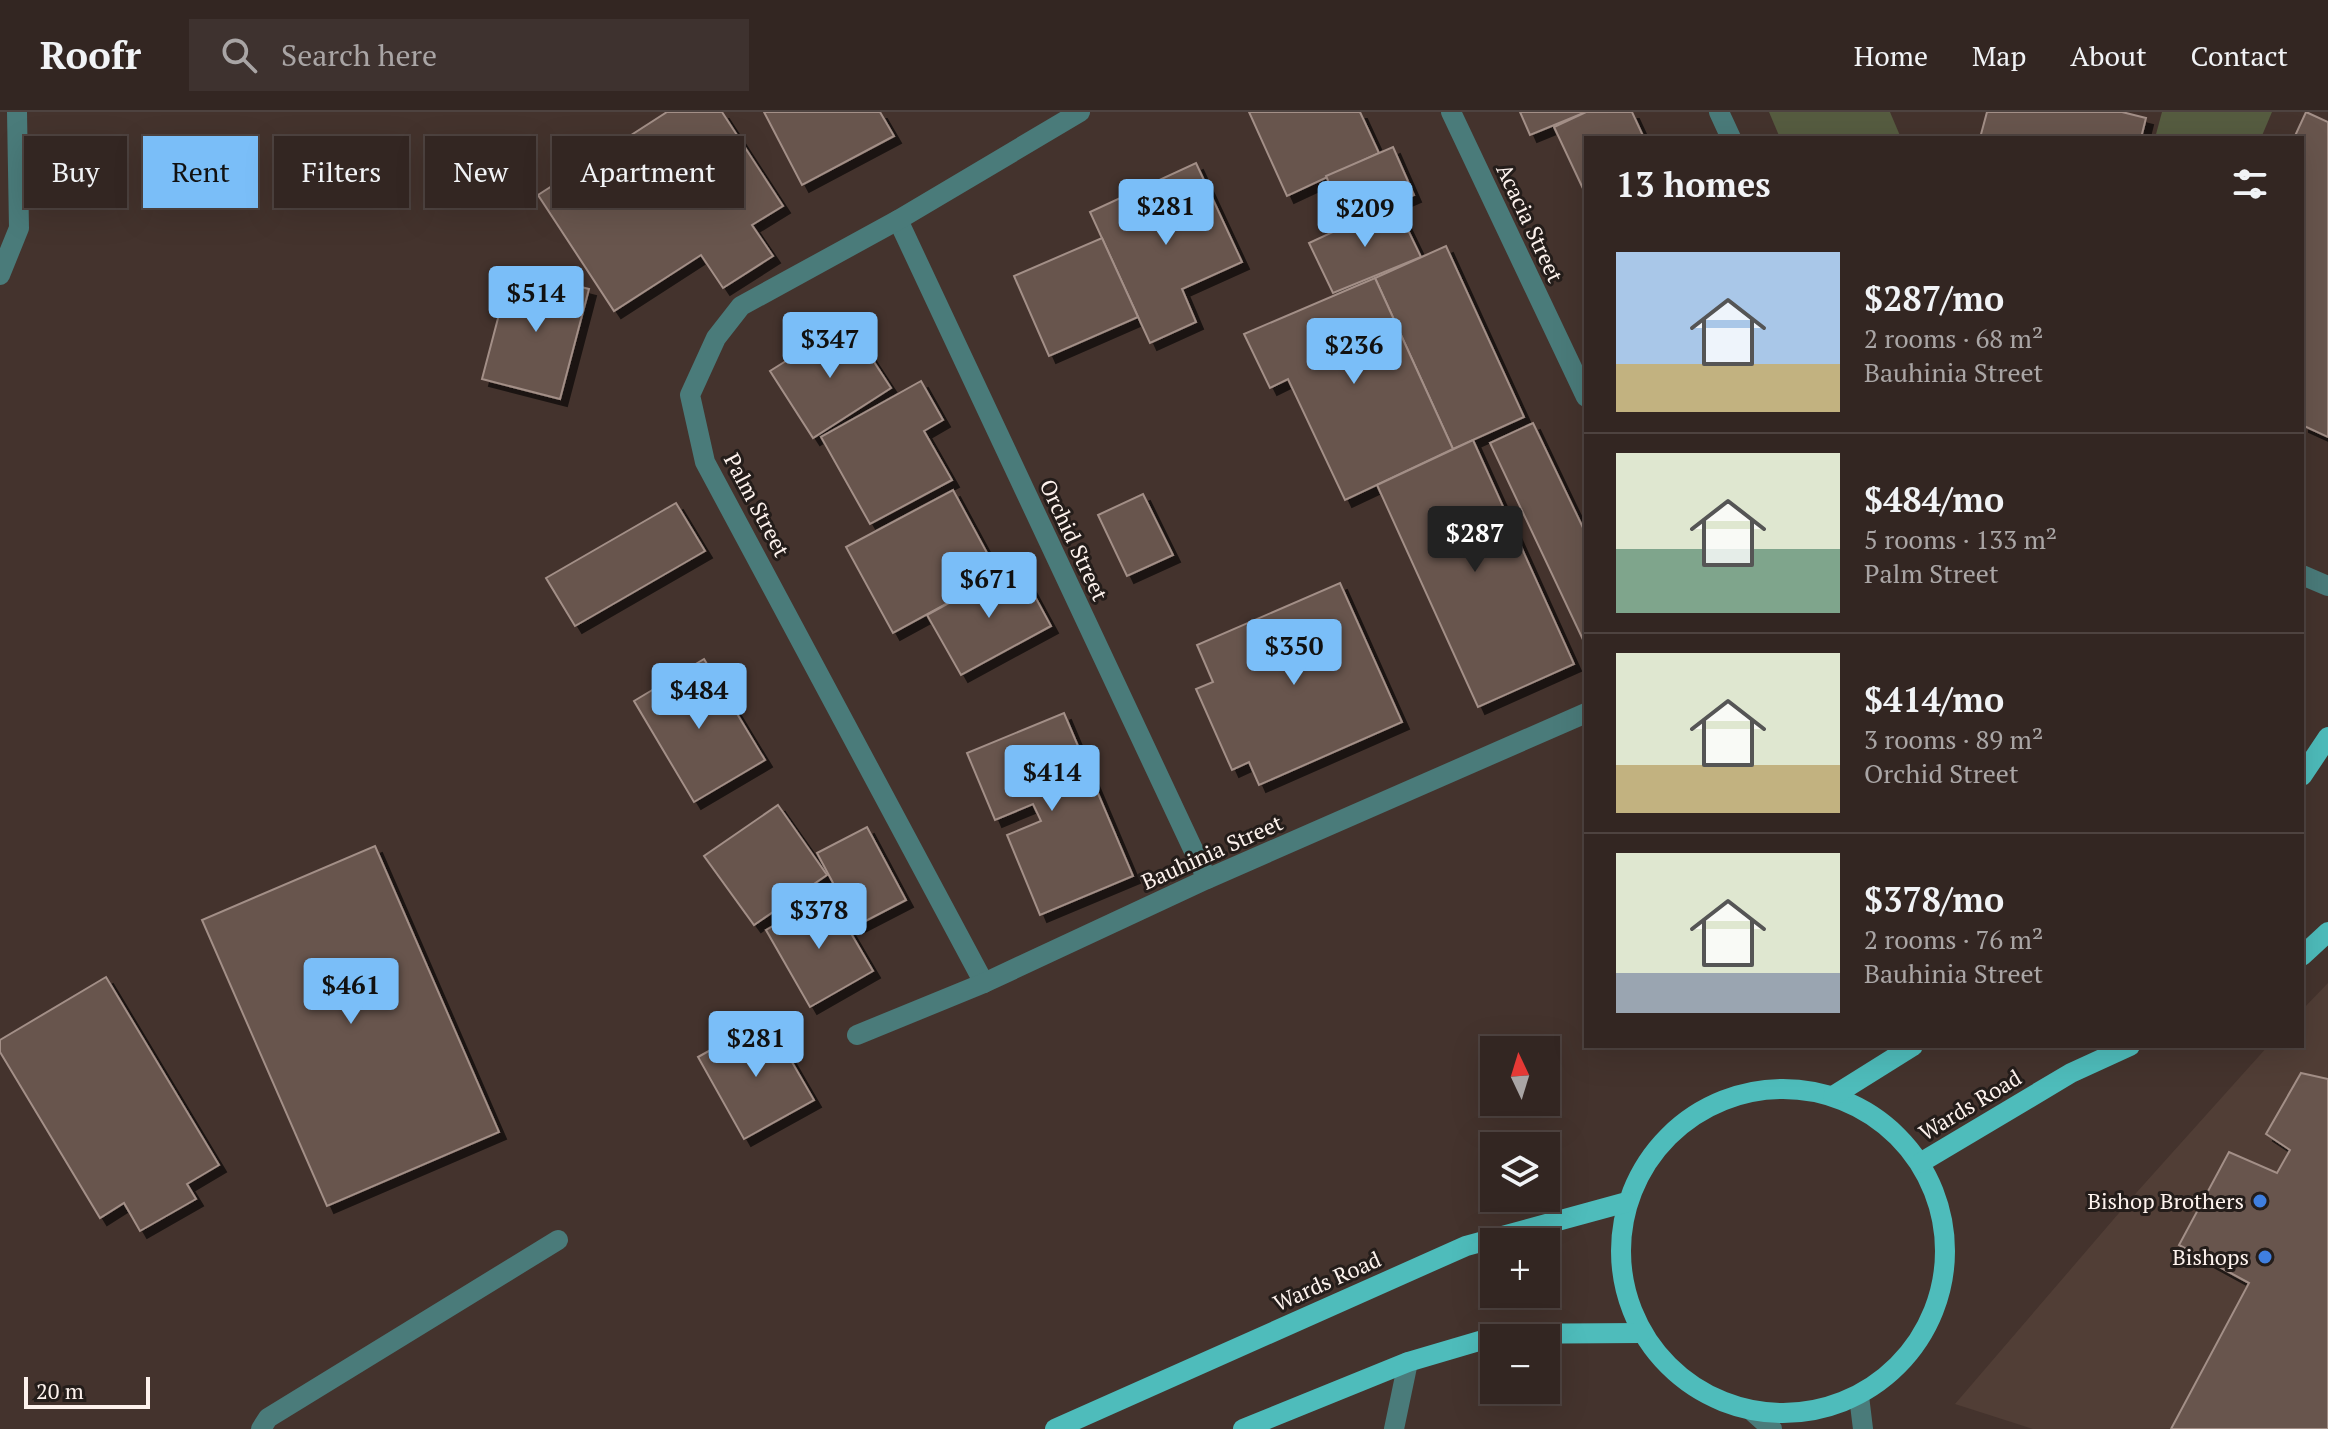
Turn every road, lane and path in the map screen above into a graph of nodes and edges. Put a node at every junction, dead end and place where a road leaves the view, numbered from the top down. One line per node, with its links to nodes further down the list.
1 (17, 112): 7 (street)
2 (1080, 112): 6 (street, Palm Street)
3 (1451, 112): 8 (street, Acacia Street)
4 (1719, 112): 5 (street)
5 (1730, 136)
6 (898, 220): 14 (street, Orchid Street); 17 (street, Palm Street)
7 (0, 275)
8 (1584, 393)
9 (2304, 576): 10 (street)
10 (2328, 586)
11 (1584, 714): 14 (street, Bauhinia Street)
12 (2328, 737): 13 (main road)
13 (2304, 773)
14 (1207, 879): 17 (street, Bauhinia Street)
15 (2328, 932): 16 (main road)
16 (2304, 954)
17 (984, 983): 18 (street, Bauhinia Street)
18 (857, 1035)
19 (1910, 1048): 21 (main road)
20 (2126, 1048): 22 (main road, Wards Road)
21 (1833, 1096): 22 (main road); 23 (main road)
22 (1920, 1163): 27 (main road)
23 (1627, 1202): 25 (main road); 30 (main road, Wards Road)
24 (558, 1240): 29 (street)
25 (1641, 1333): 26 (main road); 28 (main road)
26 (1408, 1362): 31 (main road); 32 (street)
27 (1859, 1396): 28 (main road); 34 (street)
28 (1752, 1411): 33 (street)
29 (261, 1429)
30 (1055, 1429)
31 (1243, 1429)
32 (1394, 1429)
33 (1772, 1429)
34 (1863, 1429)

